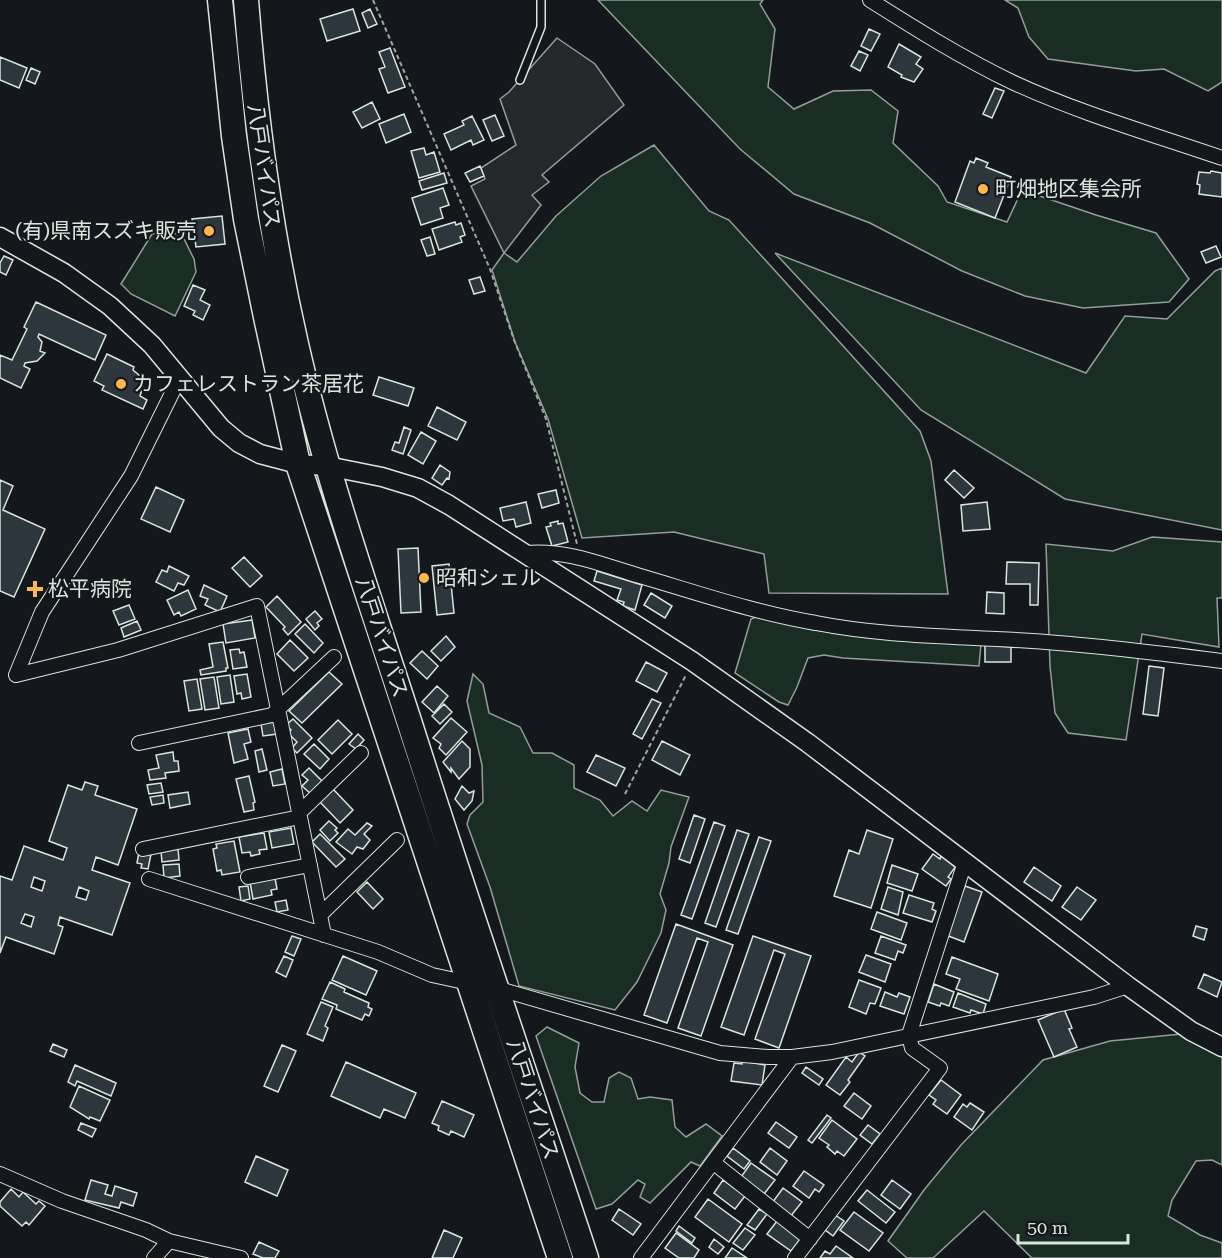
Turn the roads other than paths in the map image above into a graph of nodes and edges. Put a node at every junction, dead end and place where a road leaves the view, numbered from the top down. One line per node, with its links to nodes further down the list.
1 (220, 0): 9 (highway, 八戸バイパス)
2 (246, 0): 10 (highway, 八戸バイパス)
3 (541, 0): 5 (lane)
4 (870, 0): 6 (street)
5 (520, 80)
6 (1222, 158)
7 (0, 237): 8 (street)
8 (179, 379): 9 (street); 14 (street)
9 (298, 464): 10 (street); 26 (highway, 八戸バイパス)
10 (327, 466): 11 (street); 28 (highway, 八戸バイパス)
11 (526, 553): 13 (street); 20 (street)
12 (334, 657): 14 (street)
13 (1222, 661)
14 (278, 710): 15 (street); 17 (street)
15 (139, 743)
16 (361, 753): 17 (street)
17 (299, 815): 19 (street); 21 (street)
18 (397, 840): 24 (street)
19 (143, 849)
20 (965, 862): 27 (street); 29 (street)
21 (309, 865): 22 (street); 24 (street)
22 (248, 876)
23 (149, 879): 25 (street)
24 (320, 915): 25 (street)
25 (324, 935): 26 (street)
26 (469, 983): 38 (highway, 八戸バイパス)
27 (1128, 986): 29 (street); 30 (street)
28 (496, 988): 31 (street); 39 (highway, 八戸バイパス)
29 (909, 1035): 31 (street); 34 (street)
30 (1222, 1047)
31 (792, 1057): 32 (street)
32 (714, 1163): 34 (street); 40 (street)
33 (0, 1174): 35 (street)
34 (810, 1239): 41 (street)
35 (169, 1241): 36 (street); 37 (street)
36 (154, 1258)
37 (242, 1258)
38 (560, 1258)
39 (586, 1258)
40 (641, 1258)
41 (795, 1258)

